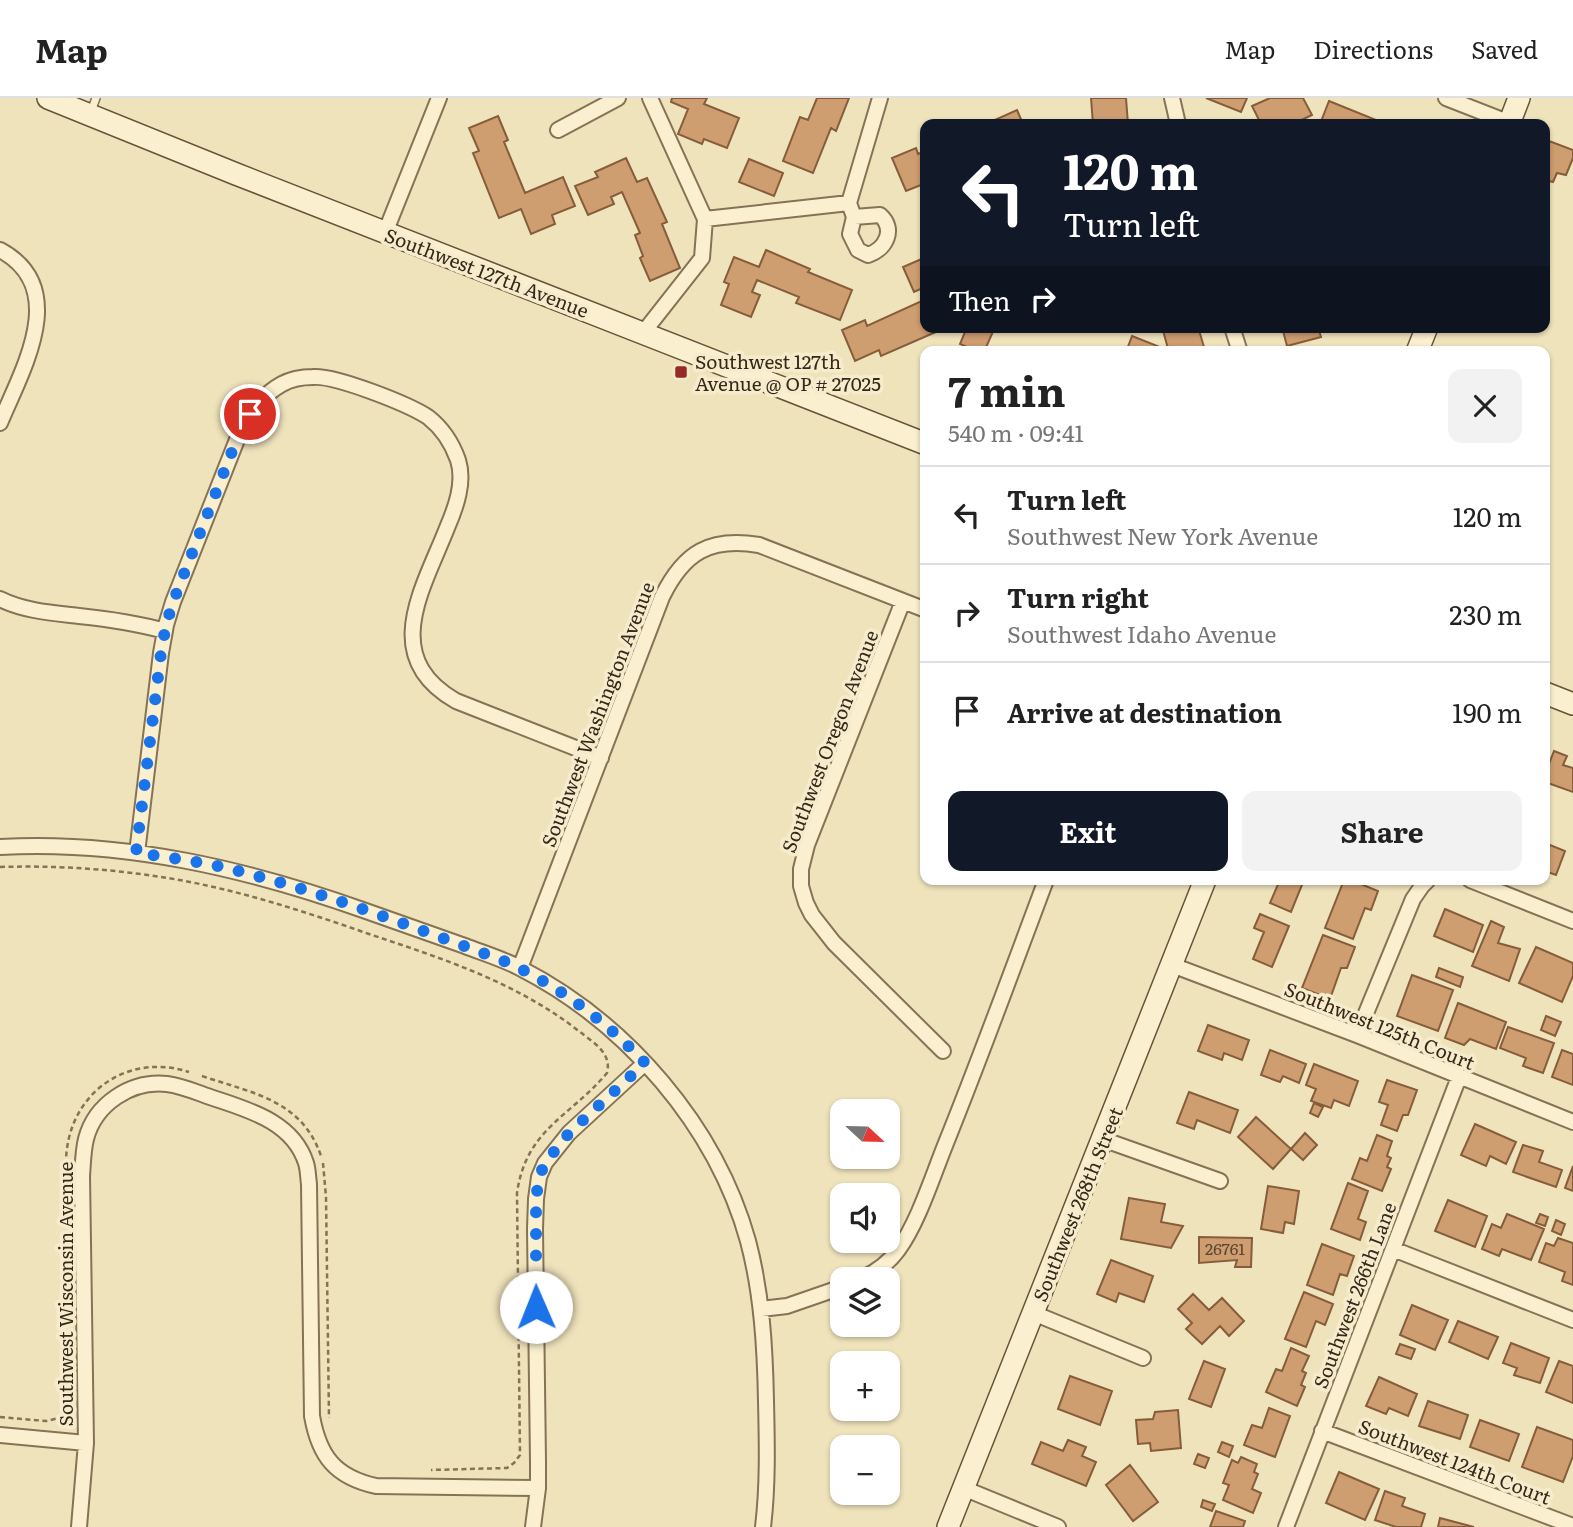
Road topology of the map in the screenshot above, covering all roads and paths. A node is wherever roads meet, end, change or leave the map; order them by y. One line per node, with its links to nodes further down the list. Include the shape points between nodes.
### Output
1 (48, 98): 9 (main road, Southwest 127th Avenue)
2 (439, 98): 15 (street)
3 (618, 98): 13 (street)
4 (650, 98): 14 (street)
5 (880, 98): 14 (street, via 851,210)
6 (1172, 98): 10 (street)
7 (1446, 98): 11 (street)
8 (1519, 98): 12 (main road)
9 (93, 106): 15 (main road, Southwest 127th Avenue, via 236,174)
10 (1177, 119)
11 (1499, 119)
12 (1511, 119)
13 (558, 130)
14 (705, 219): 17 (street, via 702,258)
15 (385, 233): 17 (main road, Southwest 127th Avenue)
16 (0, 250): 18 (street, via 29,278 37,309 33,342)
17 (643, 333): 19 (main road, Southwest 127th Avenue)
18 (0, 423)
19 (920, 442)
20 (0, 599): 23 (street, via 27,608)
21 (902, 601): 22 (street, Southwest Washington Avenue); 26 (street, Southwest Washington Avenue, via 759,545 730,542 705,548 669,582); 37 (street, Southwest Oregon Avenue, via 807,845 801,886 821,929)
22 (920, 608)
23 (165, 631): 26 (street, via 196,542 250,414 282,384 314,376 330,378 429,418 443,431 459,464 453,514 412,625 412,647 430,682 456,701); 28 (street)
24 (1550, 695): 25 (main road)
25 (1573, 704)
26 (601, 758): 35 (street, Southwest Washington Avenue)
27 (0, 847): 28 (street)
28 (136, 853): 35 (street, via 224,868 290,886)
29 (1044, 885): 44 (street, via 907,1236)
30 (1203, 885): 34 (main road, Southwest 268th Street)
31 (1423, 885): 36 (street, via 1413,899)
32 (1483, 885): 33 (street)
33 (1573, 920)
34 (1172, 965): 36 (street, Southwest 125th Court); 41 (main road, Southwest 268th Street)
35 (520, 968): 38 (street, via 580,1006)
36 (1357, 1035): 39 (street, Southwest 125th Court)
37 (943, 1051)
38 (645, 1063): 46 (street, via 679,1105 721,1173 747,1240); 53 (street, via 569,1133 539,1177 535,1229)
39 (1459, 1077): 40 (street, Southwest 125th Court); 43 (street, Southwest 266th Lane)
40 (1573, 1122)
41 (1102, 1139): 42 (street); 47 (main road, Southwest 268th Street)
42 (1220, 1181)
43 (1393, 1249): 48 (street); 50 (street, Southwest 266th Lane)
44 (882, 1267)
45 (830, 1291): 46 (street, via 787,1306)
46 (761, 1309): 58 (street, via 767,1424)
47 (1033, 1313): 49 (street); 54 (main road, Southwest 268th Street)
48 (1573, 1320)
49 (1143, 1358)
50 (1322, 1431): 55 (street, Southwest 124th Court); 61 (street, Southwest 266th Lane)
51 (0, 1435): 52 (street)
52 (86, 1443): 53 (street, Southwest Wisconsin Avenue, via 82,1176 86,1139 95,1118 116,1097 144,1085 170,1084 265,1117 290,1136 306,1164 312,1416 327,1460 346,1475 376,1486); 56 (street, Southwest Wisconsin Avenue)
53 (538, 1488): 57 (street)
54 (963, 1489): 59 (main road, Southwest 268th Street); 60 (street)
55 (1573, 1526)
56 (79, 1527)
57 (533, 1527)
58 (763, 1527)
59 (948, 1527)
60 (1058, 1527)
61 (1286, 1527)

